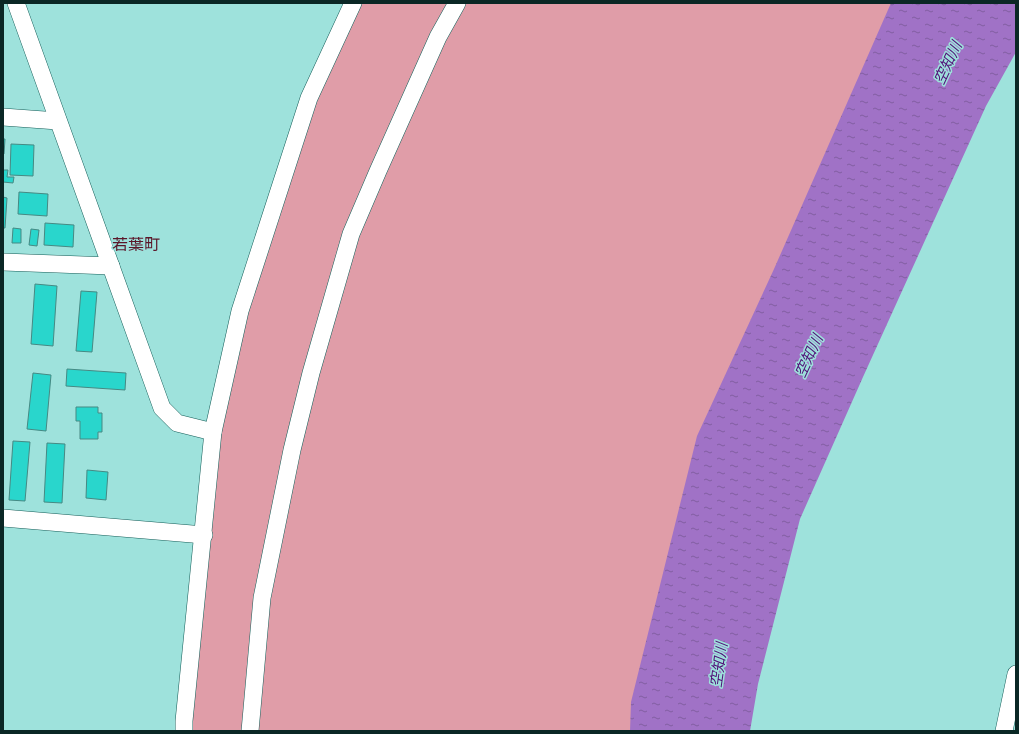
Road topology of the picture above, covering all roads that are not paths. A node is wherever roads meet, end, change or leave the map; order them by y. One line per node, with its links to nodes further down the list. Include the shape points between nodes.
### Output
1 (16, 3): 5 (street)
2 (353, 3): 8 (street, via 309,98 240,311)
3 (457, 3): 13 (street, via 438,38 351,234 313,365 292,450 262,598)
4 (3, 117): 5 (street)
5 (58, 121): 7 (street)
6 (3, 262): 7 (street)
7 (111, 266): 8 (street, via 162,408 177,423)
8 (213, 432): 10 (street)
9 (3, 518): 10 (street)
10 (204, 535): 12 (street)
11 (1016, 674): 14 (street)
12 (184, 731)
13 (250, 731)
14 (1004, 731)

